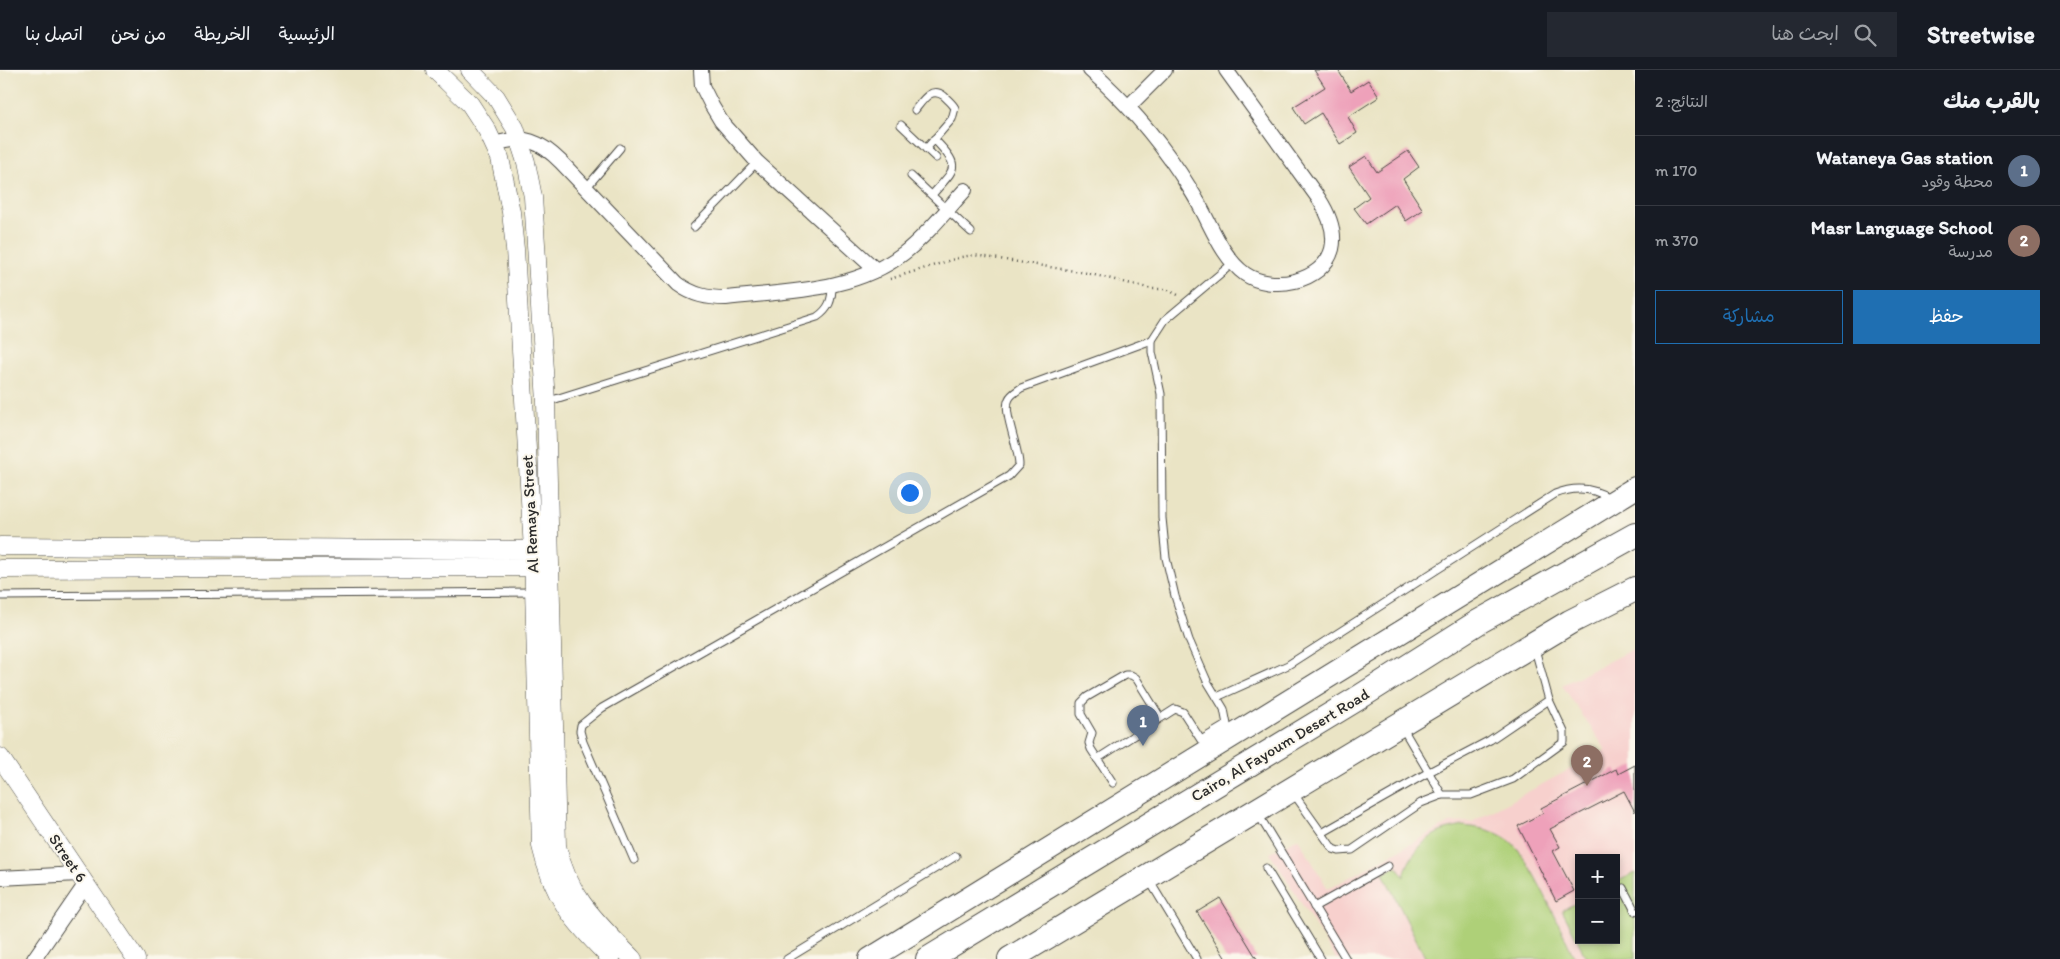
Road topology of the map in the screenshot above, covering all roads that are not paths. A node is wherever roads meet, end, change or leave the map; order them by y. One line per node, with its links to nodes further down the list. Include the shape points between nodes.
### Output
1 (435, 70): 12 (street, Al Remaya Street, via 480,116)
2 (470, 70): 11 (street, Al Remaya Street, via 503,107)
3 (701, 70): 16 (street, via 702,86 721,121)
4 (1090, 70): 7 (street)
5 (1164, 70): 7 (street)
6 (1226, 70): 24 (street, via 1319,199 1333,233 1332,249 1326,260 1315,272 1290,282 1259,280 1246,275)
7 (1129, 106): 24 (street, via 1179,172)
8 (915, 110): 10 (lane, via 927,95 934,92 940,93 953,105 954,115)
9 (901, 125): 14 (lane)
10 (934, 139): 14 (lane); 20 (lane, via 950,156 953,166 951,174)
11 (520, 140): 12 (street); 18 (street, via 541,145); 28 (street, Al Remaya Street, via 535,214)
12 (494, 144): 33 (street, Al Remaya Street, via 508,192 514,240)
13 (620, 148): 18 (lane)
14 (926, 149): 15 (lane)
15 (936, 158)
16 (757, 162): 22 (lane); 25 (street)
17 (911, 176): 20 (lane)
18 (586, 188): 26 (street, via 678,284 695,294 726,298)
19 (965, 190): 21 (street)
20 (932, 195): 21 (lane)
21 (947, 210): 23 (lane); 25 (street, via 914,244)
22 (694, 227)
23 (971, 232)
24 (1233, 263): 27 (lane, via 1165,320)
25 (876, 270): 26 (street)
26 (832, 286): 28 (lane, via 831,302 817,317)
27 (1152, 340): 39 (lane, via 1161,394 1162,518 1166,558 1189,640); 53 (lane, via 1021,388 1010,397 1006,409 1019,465 1009,476 588,718 580,731 583,742)
28 (546, 402): 33 (street, Al Remaya Street)
29 (1635, 488): 30 (main road)
30 (1614, 501): 39 (lane, via 1598,492 1581,489 1555,494 1288,665); 43 (main road)
31 (1635, 535): 68 (highway, Cairo, Al Fayoum Desert Road, via 1480,621)
32 (0, 546): 33 (street)
33 (542, 559): 34 (street); 36 (street, Al Remaya Street)
34 (0, 569)
35 (1635, 589): 38 (highway)
36 (543, 592): 37 (lane); 64 (street, Al Remaya Street, via 541,846 550,877 564,906); 65 (street, Al Remaya Street, via 557,846 565,875 579,900)
37 (0, 596)
38 (1534, 643): 40 (lane); 42 (highway)
39 (1217, 697): 43 (lane, via 1224,709)
40 (1549, 700): 46 (lane, via 1490,740); 49 (lane, via 1564,732 1564,742 1513,779 1472,795)
41 (1160, 717): 43 (lane, via 1172,710 1181,710 1201,740); 45 (lane); 45 (lane, via 1131,675 1125,675 1087,697 1081,703 1080,711 1091,730 1090,746)
42 (1400, 725): 46 (lane); 48 (highway)
43 (1228, 731): 67 (main road)
44 (0, 757): 58 (street, Street 6)
45 (1097, 759): 47 (lane)
46 (1429, 772): 49 (lane); 51 (lane)
47 (1114, 783)
48 (1291, 789): 50 (highway); 51 (lane)
49 (1442, 795): 51 (lane, via 1422,804 1352,850 1333,849)
50 (1256, 810): 56 (highway); 60 (lane)
51 (1322, 833)
52 (956, 856): 66 (lane)
53 (634, 860)
54 (1388, 866): 60 (lane)
55 (1266, 868): 71 (lane)
56 (1147, 876): 69 (highway); 70 (lane)
57 (0, 878): 58 (street)
58 (82, 879): 62 (street); 63 (street, Street 6)
59 (1623, 888): 61 (lane)
60 (1314, 907): 72 (lane)
61 (1635, 911)
62 (34, 959)
63 (136, 959)
64 (611, 959)
65 (632, 959)
66 (787, 959)
67 (870, 959)
68 (928, 959)
69 (1010, 959)
70 (1197, 959)
71 (1321, 959)
72 (1346, 959)

